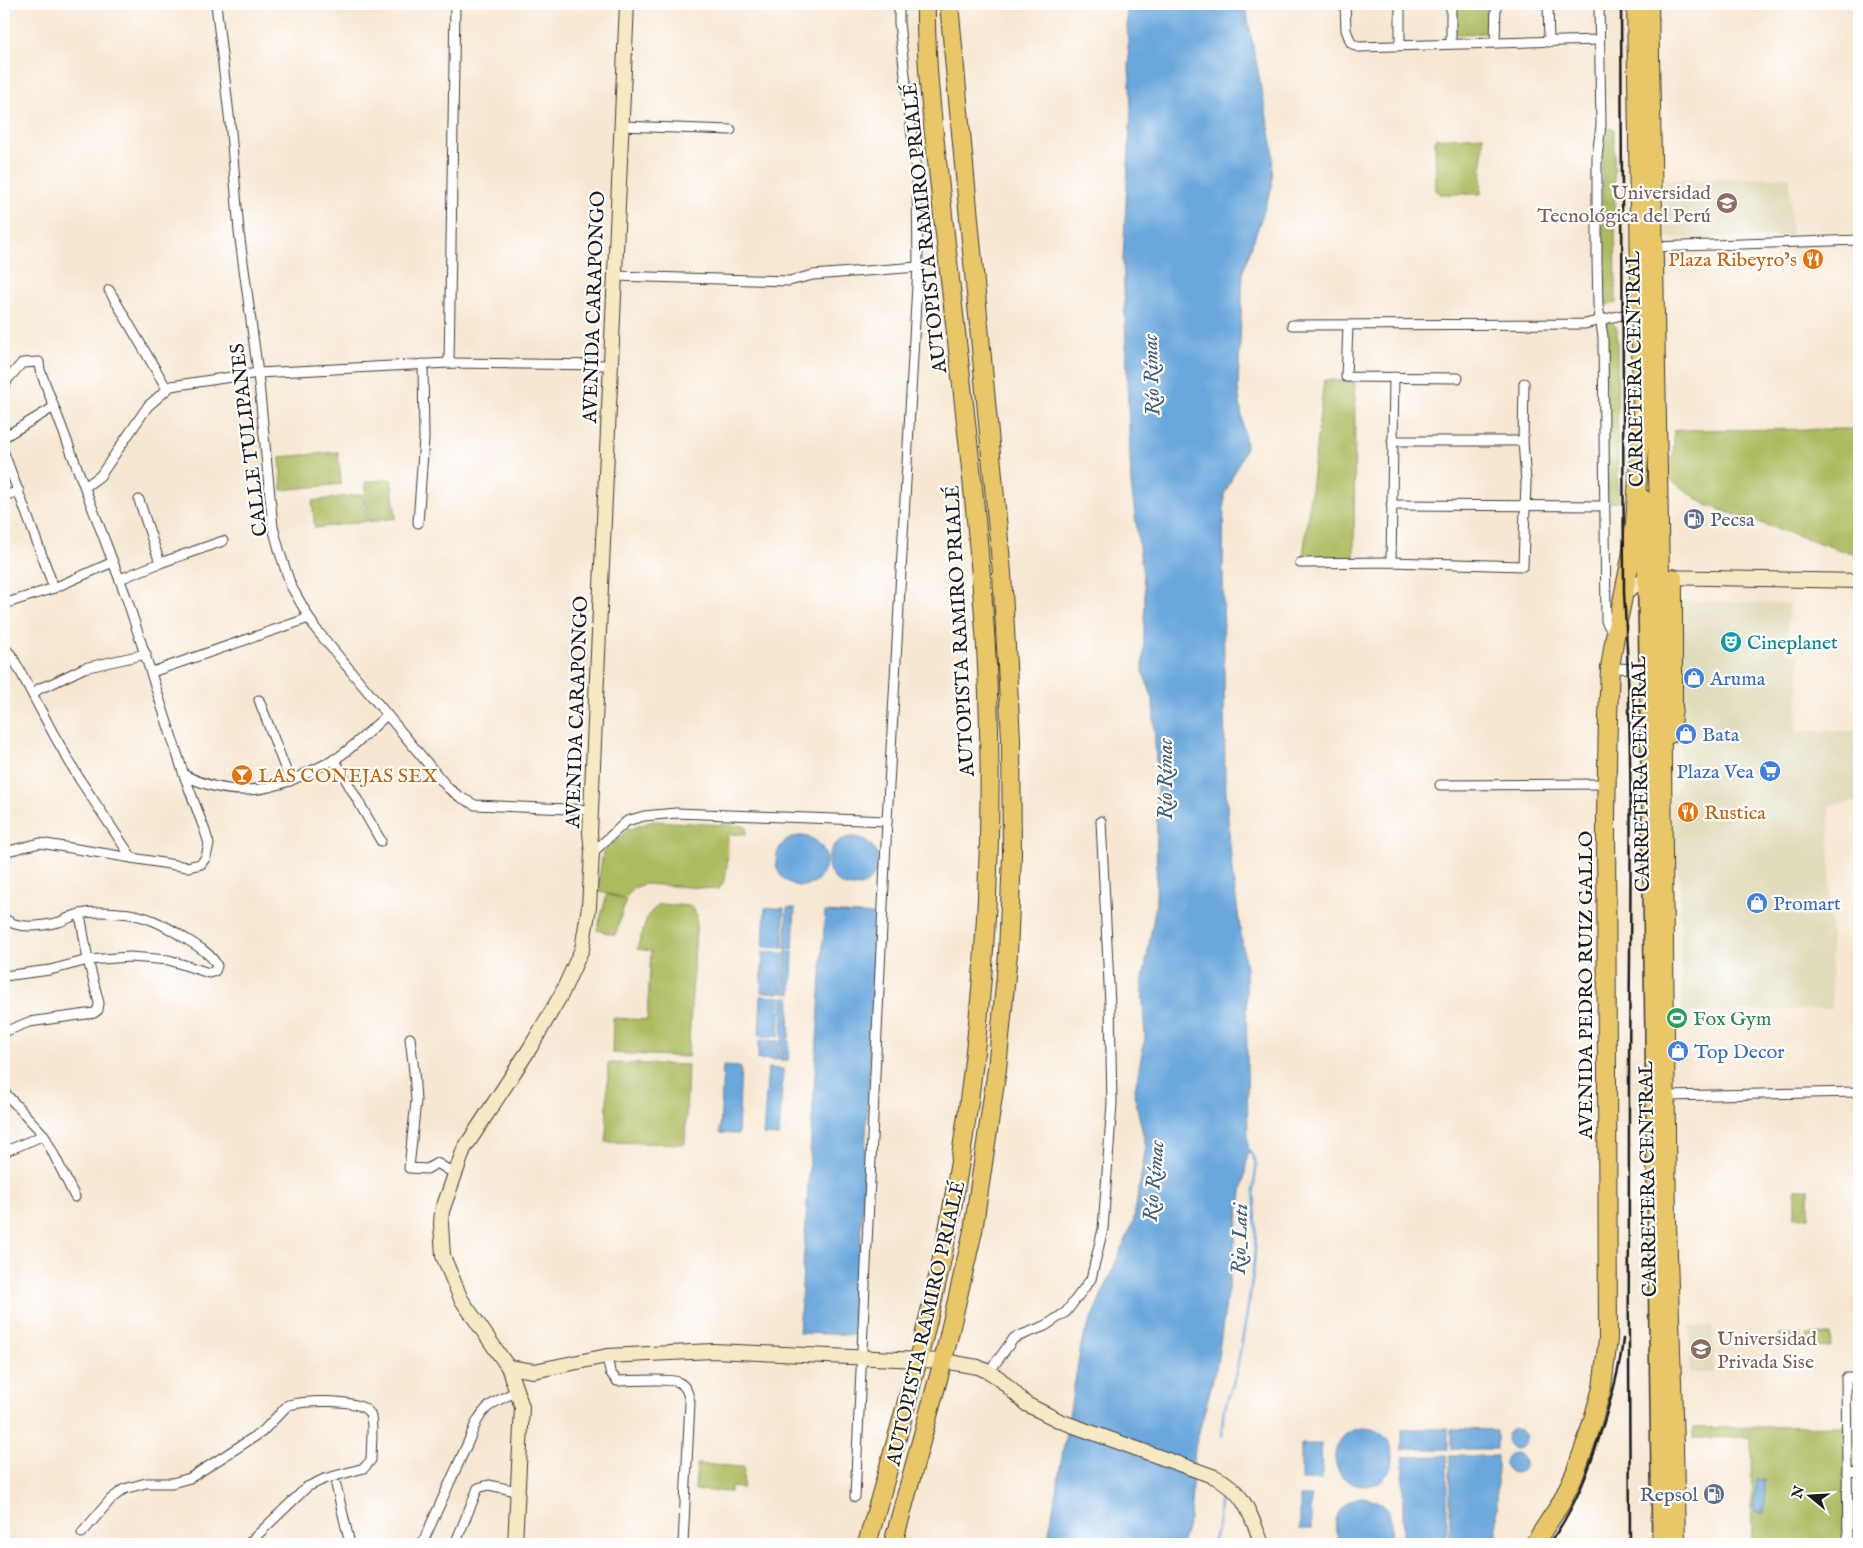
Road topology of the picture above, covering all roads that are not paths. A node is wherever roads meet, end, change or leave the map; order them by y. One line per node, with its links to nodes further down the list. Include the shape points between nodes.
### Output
1 (216, 4): 35 (street, CALLE TULIPANES, via 239,232)
2 (455, 4): 32 (street)
3 (627, 4): 21 (street, AVENIDA CARAPONGO)
4 (899, 4): 25 (street, via 917,179)
5 (926, 4): 103 (highway, AUTOPISTA RAMIRO PRIALÉ, via 930,88 980,570 990,779 985,941 972,1077 954,1202)
6 (949, 4): 104 (highway, AUTOPISTA RAMIRO PRIALÉ, via 1002,573 1011,739 1012,855 1008,954 997,1070 973,1231)
7 (1346, 4): 19 (street, via 1346,30 1351,43 1358,47)
8 (1400, 4): 19 (street)
9 (1451, 4): 17 (street)
10 (1496, 4): 18 (street)
11 (1548, 4): 16 (street)
12 (1599, 4): 15 (street)
13 (1636, 4): 20 (highway, CARRETERA CENTRAL)
14 (1649, 4): 20 (highway, CARRETERA CENTRAL)
15 (1599, 40): 16 (street); 29 (street, via 1601,125 1597,157 1597,235)
16 (1549, 42): 18 (street)
17 (1451, 43): 18 (street); 19 (street)
18 (1495, 43)
19 (1400, 45)
20 (1644, 93): 24 (highway, CARRETERA CENTRAL); 28 (highway, CARRETERA CENTRAL)
21 (621, 126): 22 (street); 26 (street, AVENIDA CARAPONGO)
22 (731, 130)
23 (1859, 240): 24 (street)
24 (1653, 247): 28 (highway, CARRETERA CENTRAL)
25 (918, 267): 26 (street, via 789,281); 82 (street)
26 (614, 276): 34 (street, AVENIDA CARAPONGO)
27 (109, 290): 40 (street)
28 (1647, 314): 29 (street); 42 (highway, CARRETERA CENTRAL); 60 (highway, CARRETERA CENTRAL)
29 (1601, 320): 31 (street, via 1585,324); 52 (street)
30 (1292, 325): 31 (street)
31 (1348, 326): 36 (street, via 1346,377)
32 (449, 363): 33 (street); 34 (street)
33 (424, 364): 35 (street); 54 (street, via 424,447)
34 (611, 364): 81 (street, AVENIDA CARAPONGO)
35 (258, 373): 40 (street, via 188,382); 66 (street, CALLE TULIPANES, via 273,527 291,586)
36 (1394, 377): 37 (street); 44 (street)
37 (1458, 378)
38 (1524, 383): 45 (street)
39 (4, 387): 41 (street, via 22,363 39,362)
40 (167, 389): 47 (street, via 148,406 100,476)
41 (54, 408): 43 (street); 47 (street)
42 (1642, 413): 60 (main road, CARRETERA CENTRAL); 64 (highway, AVENIDA PEDRO RUIZ GALLO, via 1635,523)
43 (4, 437)
44 (1392, 441): 45 (street); 51 (street)
45 (1523, 441): 53 (street)
46 (4, 453): 48 (street)
47 (85, 487): 56 (street)
48 (18, 491): 49 (street); 63 (street)
49 (4, 496)
50 (139, 500): 58 (street)
51 (1391, 505): 53 (street); 57 (street)
52 (1604, 506): 53 (street); 67 (street, via 1606,621)
53 (1525, 507): 57 (street, via 1523,566)
54 (418, 523)
55 (223, 541): 58 (street)
56 (113, 562): 61 (street); 63 (street)
57 (1391, 562): 59 (street)
58 (160, 563): 61 (street)
59 (1300, 563)
60 (1659, 578): 62 (street); 64 (street); 71 (main road, CARRETERA CENTRAL); 96 (highway, CARRETERA CENTRAL)
61 (120, 579): 69 (street)
62 (1859, 581)
63 (54, 588): 65 (street)
64 (1624, 593): 67 (highway, AVENIDA PEDRO RUIZ GALLO)
65 (4, 604)
66 (309, 618): 72 (street); 75 (street, CALLE TULIPANES)
67 (1615, 636): 70 (highway, AVENIDA PEDRO RUIZ GALLO)
68 (4, 647): 73 (street)
69 (146, 654): 72 (street); 73 (street, via 84,668)
70 (1610, 668): 71 (street); 79 (highway, AVENIDA PEDRO RUIZ GALLO)
71 (1647, 669): 126 (main road, CARRETERA CENTRAL)
72 (152, 672): 77 (street)
73 (33, 694): 87 (street, via 76,773)
74 (259, 700): 78 (street)
75 (387, 715): 76 (street); 81 (street, CALLE TULIPANES, via 448,788 475,805)
76 (334, 759): 78 (street); 84 (street)
77 (184, 775): 78 (street, via 240,791 264,789); 87 (street, via 206,831 206,857 201,864 187,867)
78 (290, 781)
79 (1607, 784): 80 (street); 125 (highway, AVENIDA PEDRO RUIZ GALLO, via 1608,1339 1605,1373 1575,1474 1559,1508)
80 (1440, 785)
81 (592, 810): 86 (street, AVENIDA CARAPONGO)
82 (887, 820): 86 (street, via 676,813 644,816 627,821); 102 (street)
83 (1101, 821): 107 (street, via 1112,1103 1103,1229 1091,1279 1066,1312 1045,1326 1014,1338)
84 (381, 841)
85 (4, 850): 87 (street, via 40,843)
86 (592, 854): 99 (street, AVENIDA CARAPONGO, via 589,907 582,949 561,995 530,1048 464,1149)
87 (132, 858)
88 (80, 914): 89 (street, via 58,922 26,926 9,923); 90 (street); 90 (street, via 120,912 147,918 192,942 217,966 211,973 155,958)
89 (4, 918)
90 (88, 960): 91 (street, via 50,970); 92 (street, via 99,1003 96,1012 29,1022)
91 (4, 976)
92 (4, 1032)
93 (410, 1038): 99 (street, via 416,1101 409,1168 427,1169 437,1163)
94 (4, 1092): 97 (street)
95 (1859, 1092): 96 (street)
96 (1666, 1096): 127 (highway, CARRETERA CENTRAL)
97 (44, 1135): 98 (street); 100 (street)
98 (4, 1152)
99 (455, 1174): 105 (street, AVENIDA CARAPONGO, via 442,1211 443,1256 461,1299)
100 (75, 1197)
101 (607, 1356): 102 (street, via 713,1351); 106 (street); 121 (street, via 610,1372 617,1380 674,1380 688,1393)
102 (862, 1357): 103 (street); 114 (street)
103 (919, 1360): 104 (street); 122 (highway, AUTOPISTA RAMIRO PRIALÉ)
104 (943, 1361): 107 (street); 123 (highway, AUTOPISTA RAMIRO PRIALÉ)
105 (508, 1367): 106 (street); 109 (street, AVENIDA CARAPONGO)
106 (534, 1371): 109 (street)
107 (989, 1372): 124 (street, via 1026,1404 1060,1421 1227,1483 1248,1507)
108 (1859, 1378): 111 (street, via 1846,1378)
109 (517, 1389): 113 (street, AVENIDA CARAPONGO, via 523,1418); 118 (street, via 483,1410 476,1419)
110 (1859, 1472): 111 (street)
111 (1847, 1473): 128 (street)
112 (336, 1485): 117 (street)
113 (517, 1491): 119 (street, via 489,1485 478,1488); 120 (street, AVENIDA CARAPONGO)
114 (855, 1497)
115 (82, 1533): 116 (street, via 124,1489 190,1478 262,1432 288,1405 334,1402 366,1408 371,1415 372,1460 369,1464 307,1487)
116 (248, 1544)
117 (350, 1544)
118 (422, 1544)
119 (454, 1544)
120 (515, 1544)
121 (683, 1544)
122 (867, 1544)
123 (893, 1544)
124 (1262, 1544)
125 (1534, 1544)
126 (1660, 1544)
127 (1676, 1544)
128 (1848, 1544)

